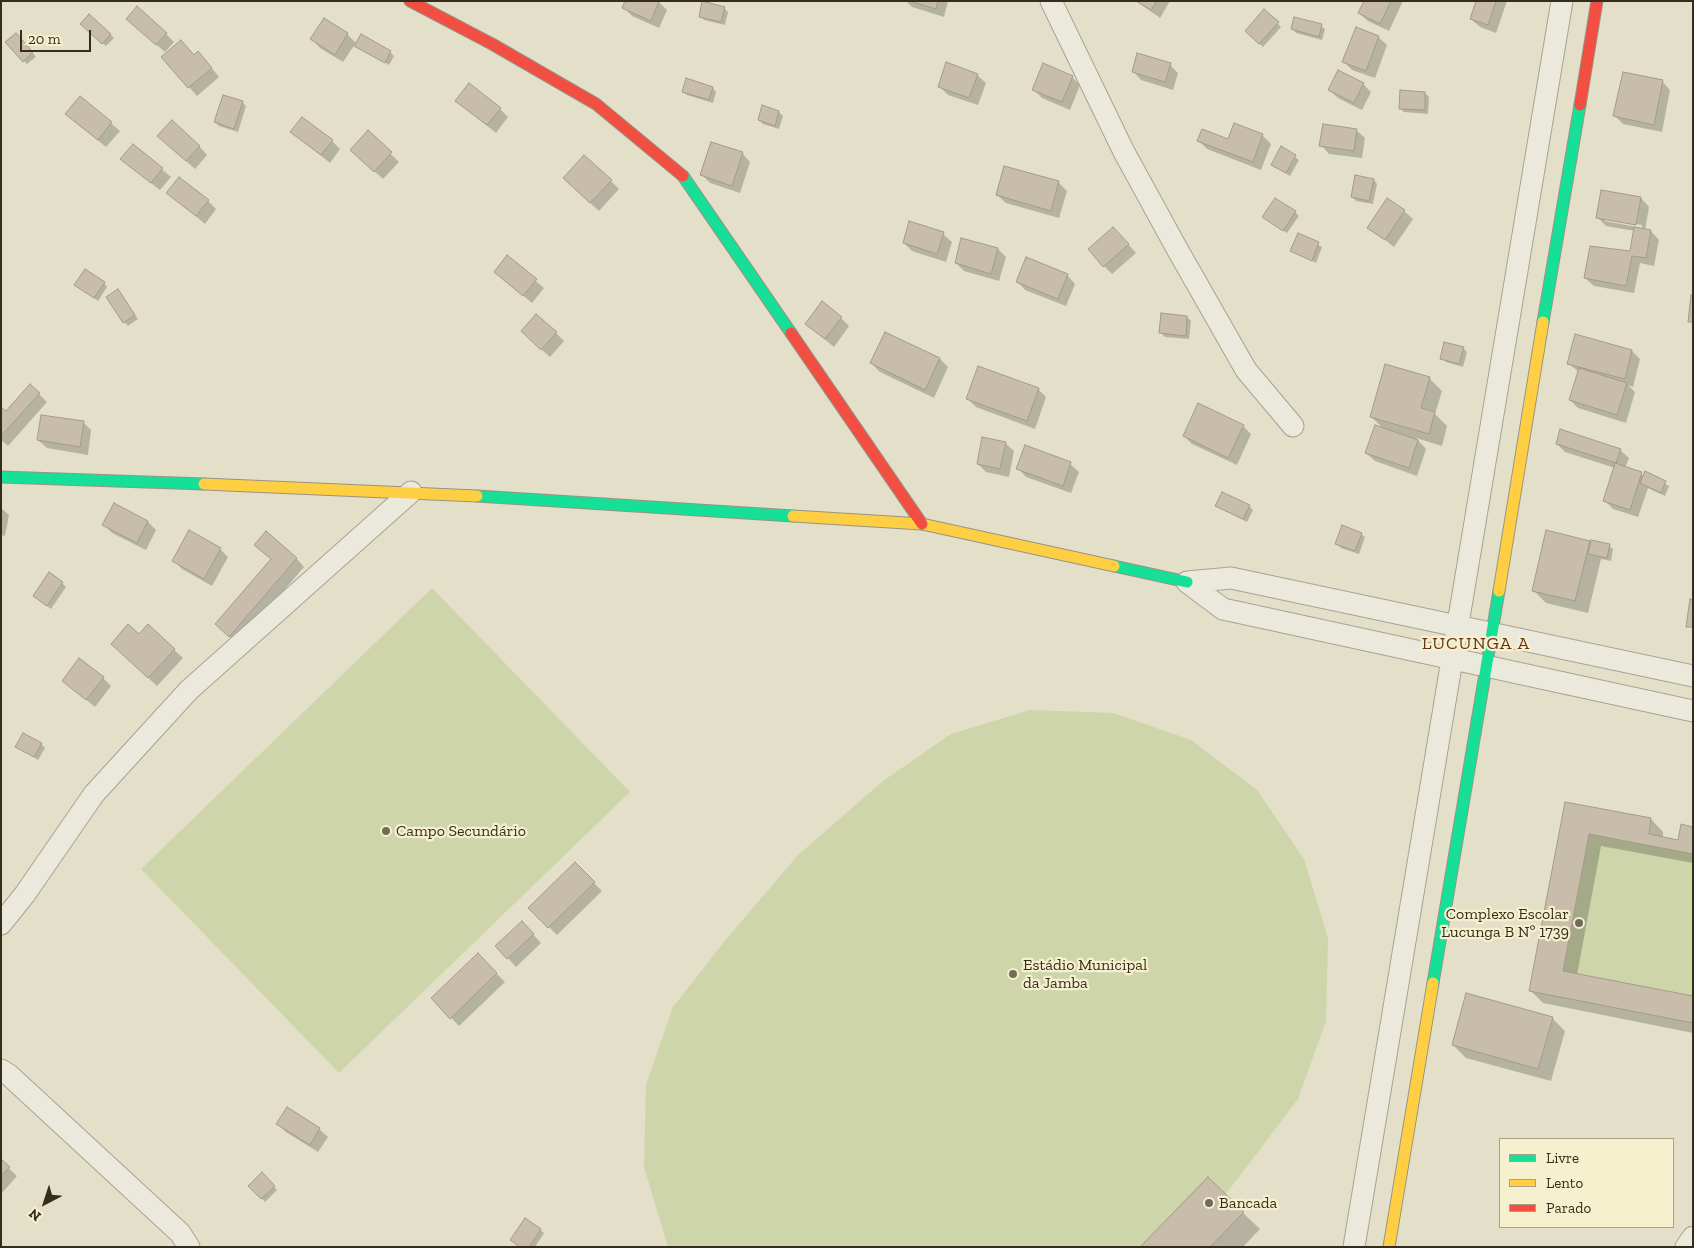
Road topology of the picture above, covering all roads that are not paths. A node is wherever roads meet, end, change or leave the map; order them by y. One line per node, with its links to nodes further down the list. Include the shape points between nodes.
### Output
1 (410, 1): 8 (street, via 596,104 686,179)
2 (1051, 1): 5 (street, via 1124,152 1246,370)
3 (1562, 1): 10 (street)
4 (1597, 1): 11 (street)
5 (1293, 426)
6 (1, 477): 7 (street)
7 (411, 492): 8 (street); 16 (street, via 189,690 94,794)
8 (922, 524): 9 (street)
9 (1187, 582): 10 (street, via 1231,578); 12 (street, via 1223,609)
10 (1457, 626): 11 (street); 12 (street)
11 (1491, 634): 13 (street); 14 (street)
12 (1452, 659): 13 (street); 20 (street)
13 (1486, 666): 15 (street); 21 (street)
14 (1693, 676)
15 (1693, 710)
16 (1, 924)
17 (1, 1070): 19 (street, via 180,1233)
18 (1693, 1237): 22 (street)
19 (189, 1247)
20 (1354, 1247)
21 (1390, 1247)
22 (1686, 1247)

